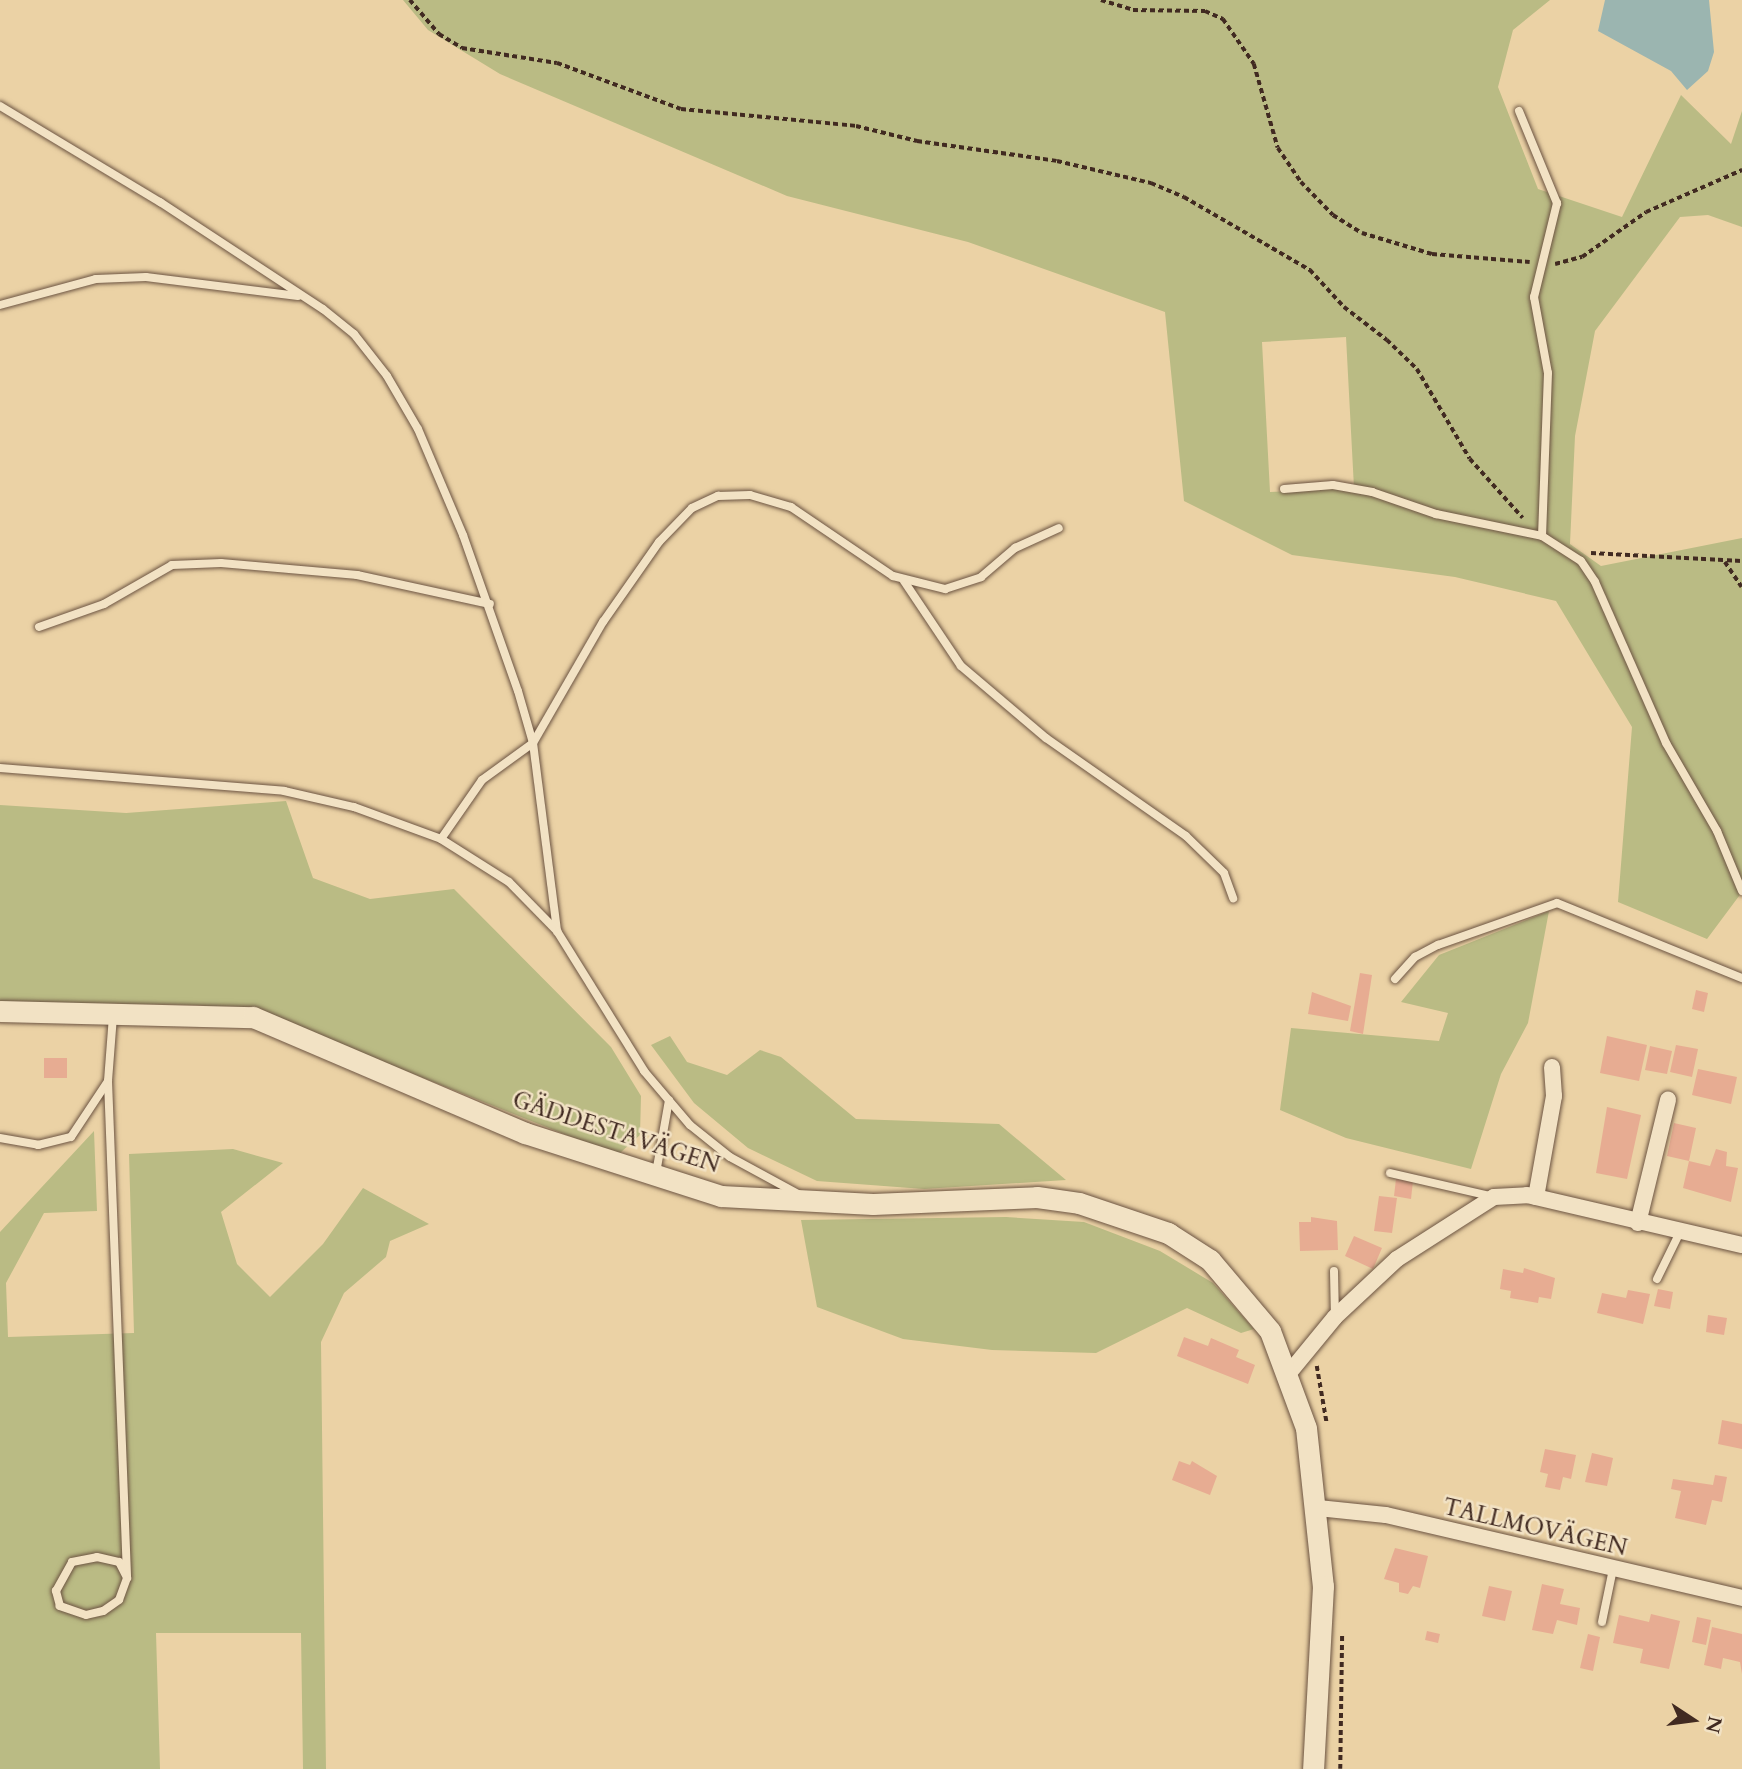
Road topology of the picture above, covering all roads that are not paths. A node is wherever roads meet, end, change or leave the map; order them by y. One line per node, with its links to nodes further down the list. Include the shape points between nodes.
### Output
1 (0, 106): 3 (lane, via 160,202)
2 (1519, 111): 7 (lane, via 1556,194 1555,224 1534,297 1548,373)
3 (304, 297): 4 (lane, via 146,277 96,279); 9 (lane, via 354,334 387,376 418,429)
4 (0, 306)
5 (1284, 489): 7 (lane, via 1312,485 1359,490)
6 (1059, 528): 8 (lane, via 1015,548 981,577 945,589)
7 (1542, 536): 14 (lane, via 1581,561 1595,582 1666,743 1717,831)
8 (902, 579): 11 (lane, via 791,507 750,495 718,496 692,508 659,542 603,622); 15 (lane, via 961,666 1046,738 1186,836 1224,873)
9 (490, 604): 10 (lane, via 357,575 172,565 104,604); 11 (lane)
10 (39, 627)
11 (533, 743): 13 (lane, via 482,780); 16 (lane)
12 (0, 768): 13 (lane, via 285,791 354,807)
13 (440, 838): 16 (lane, via 509,882)
14 (1742, 891)
15 (1233, 898)
16 (557, 931): 23 (lane, via 644,1071)
17 (1742, 978): 18 (lane, via 1557,903 1438,945 1415,957)
18 (1395, 979)
19 (0, 1011): 20 (street, GÄDDESTAVÄGEN)
20 (113, 1016): 22 (lane); 27 (street, GÄDDESTAVÄGEN, via 253,1017 481,1116)
21 (1552, 1067): 29 (street, via 1554,1096)
22 (108, 1081): 25 (lane, via 71,1137 46,1145); 40 (lane)
23 (669, 1100): 27 (lane); 30 (lane, via 730,1157)
24 (1668, 1100): 31 (street)
25 (0, 1138)
26 (1390, 1173): 28 (lane)
27 (654, 1178): 30 (street, GÄDDESTAVÄGEN, via 721,1196)
28 (1494, 1197): 29 (street); 36 (street, via 1469,1208 1397,1259)
29 (1536, 1197): 31 (street)
30 (824, 1203): 37 (street, GÄDDESTAVÄGEN, via 1037,1197 1124,1216 1168,1233 1210,1260 1270,1331)
31 (1638, 1223): 32 (street)
32 (1680, 1232): 33 (street); 35 (lane)
33 (1742, 1245)
34 (1334, 1271): 36 (lane)
35 (1657, 1279)
36 (1335, 1317): 37 (street)
37 (1289, 1373): 38 (street, GÄDDESTAVÄGEN, via 1306,1428)
38 (1318, 1508): 39 (street, TALLMOVÄGEN, via 1386,1515); 43 (street, GÄDDESTAVÄGEN, via 1323,1586)
39 (1613, 1569): 41 (street, TALLMOVÄGEN); 42 (lane)
40 (127, 1578): 40 (lane, via 119,1600 103,1611 86,1615 60,1606 57,1591 72,1562 97,1557 119,1562)
41 (1742, 1598)
42 (1602, 1622)
43 (1313, 1769)

